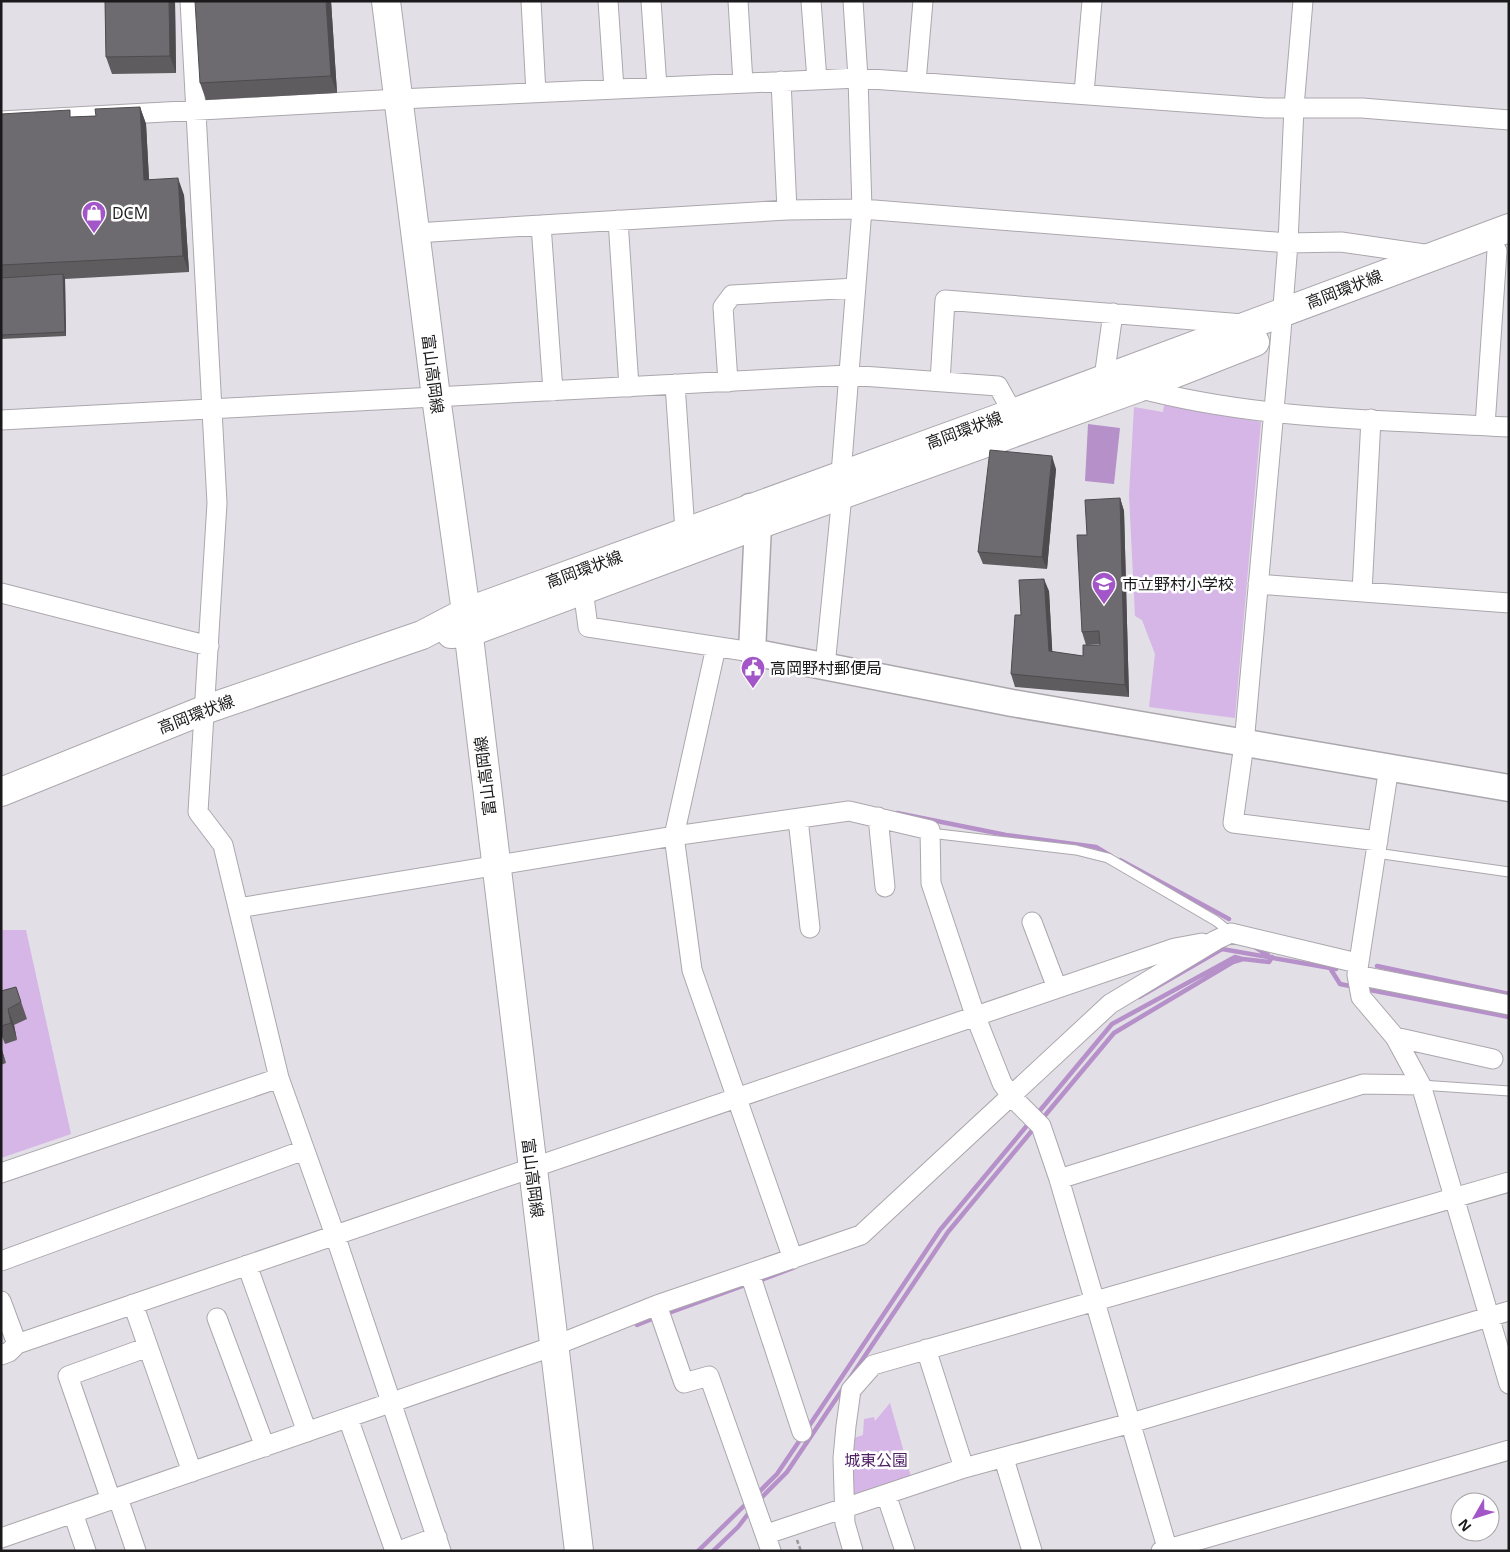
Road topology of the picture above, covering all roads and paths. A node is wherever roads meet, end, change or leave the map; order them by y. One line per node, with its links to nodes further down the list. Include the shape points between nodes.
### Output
1 (190, 1): 23 (street)
2 (386, 1): 21 (main road, 富山高岡線)
3 (531, 1): 19 (street)
4 (608, 1): 18 (street)
5 (651, 1): 17 (street)
6 (738, 1): 16 (street)
7 (812, 1): 13 (street)
8 (852, 1): 12 (street)
9 (924, 1): 15 (street)
10 (1092, 1): 20 (street)
11 (1303, 1): 22 (street)
12 (858, 78): 13 (street); 15 (street); 27 (street)
13 (816, 80): 14 (street)
14 (781, 81): 16 (street); 26 (street)
15 (916, 82): 20 (street)
16 (743, 83): 17 (street)
17 (657, 87): 18 (street)
18 (614, 89): 19 (street)
19 (536, 93): 21 (street)
20 (1084, 93): 22 (street, via 1266,108)
21 (399, 99): 23 (street); 30 (main road, 富山高岡線)
22 (1294, 107): 24 (street, via 1362,108); 31 (street)
23 (196, 110): 25 (street); 47 (street)
24 (1509, 120)
25 (1, 121)
26 (787, 210): 27 (street); 28 (street)
27 (862, 210): 31 (street); 34 (street)
28 (618, 220): 29 (street); 43 (street)
29 (541, 225): 30 (street); 45 (street)
30 (416, 233): 46 (main road, 富山高岡線)
31 (1288, 242): 33 (street, via 1341,242); 36 (street)
32 (1505, 242): 33 (main road, 高岡環状線); 36 (main road, 高岡環状線); 52 (street)
33 (1435, 255): 36 (main road, 高岡環状線)
34 (856, 288): 38 (street); 40 (street, via 732,295 723,307)
35 (1113, 313): 37 (street); 39 (street); 41 (street, via 945,300)
36 (1282, 322): 37 (main road, 高岡環状線); 44 (main road, 高岡環状線); 49 (street)
37 (1249, 324): 39 (main road, 高岡環状線)
38 (848, 375): 40 (street); 41 (street); 54 (street)
39 (1104, 378): 48 (main road, 高岡環状線)
40 (728, 382): 42 (street)
41 (940, 382): 48 (street, via 998,386)
42 (675, 384): 43 (street); 56 (street)
43 (628, 387): 45 (street)
44 (1138, 388): 49 (street, via 1169,397); 54 (main road, 高岡環状線)
45 (553, 391): 46 (street)
46 (436, 397): 47 (street); 62 (main road, 富山高岡線)
47 (213, 410): 51 (street); 63 (street, via 217,503)
48 (1013, 413): 54 (main road, 高岡環状線)
49 (1273, 413): 50 (street); 57 (street)
50 (1371, 419): 52 (street); 59 (street)
51 (1, 420)
52 (1484, 426): 53 (street)
53 (1509, 428)
54 (842, 484): 55 (main road, 高岡環状線); 66 (street)
55 (754, 516): 56 (main road, 高岡環状線); 58 (main road, 高岡環状線); 65 (street)
56 (685, 531): 62 (main road, 高岡環状線)
57 (1258, 584): 59 (street); 68 (street)
58 (583, 589): 62 (main road, 高岡環状線); 64 (street, via 588,627)
59 (1362, 592): 61 (street)
60 (1, 593): 63 (street)
61 (1509, 603)
62 (467, 623): 67 (main road, 高岡環状線, via 422,635); 77 (main road, 富山高岡線)
63 (209, 646): 67 (street)
64 (716, 647): 65 (street); 74 (street)
65 (752, 652): 66 (street)
66 (825, 666): 68 (street, via 941,685 1012,703)
67 (204, 710): 71 (main road, 高岡環状線); 80 (street, via 198,812 223,845)
68 (1244, 744): 69 (street); 76 (street, via 1233,822)
69 (1389, 768): 70 (street); 76 (street)
70 (1509, 788)
71 (1, 792)
72 (878, 817): 73 (street, via 849,811); 75 (street, via 930,830); 79 (street)
73 (798, 819): 74 (street); 82 (street)
74 (675, 831): 77 (street); 93 (street, via 692,970)
75 (930, 833): 83 (lane, via 1076,850 1108,858 1216,921); 87 (street, via 931,883)
76 (1377, 847): 78 (lane); 84 (street)
77 (495, 867): 80 (street); 96 (main road, 富山高岡線)
78 (1509, 872)
79 (885, 887)
80 (238, 908): 90 (street)
81 (1032, 922): 85 (street)
82 (810, 928)
83 (1223, 937): 84 (street); 85 (street, via 1175,948); 94 (street, via 1110,1004)
84 (1357, 969): 86 (street); 88 (street, via 1361,997)
85 (1057, 988): 87 (street)
86 (1509, 1005)
87 (975, 1015): 93 (street); 94 (street, via 1002,1083)
88 (1395, 1037): 89 (street); 91 (street)
89 (1493, 1059)
90 (279, 1078): 95 (street); 97 (street)
91 (1421, 1085): 92 (lane); 98 (street, via 1363,1084); 100 (street)
92 (1509, 1091)
93 (736, 1098): 96 (street); 102 (street)
94 (1023, 1108): 98 (street); 102 (street, via 861,1235)
95 (304, 1150): 101 (street); 103 (street)
96 (532, 1168): 101 (street); 114 (main road, 富山高岡線)
97 (1, 1173)
98 (1059, 1179): 106 (street)
99 (1509, 1182): 100 (street)
100 (1455, 1198): 106 (street); 111 (street)
101 (335, 1235): 104 (street); 119 (street)
102 (794, 1259): 105 (street)
103 (1, 1261)
104 (247, 1265): 108 (street); 122 (street)
105 (750, 1274): 110 (street); 123 (street)
106 (1094, 1300): 116 (street); 121 (street)
107 (1, 1301): 113 (street)
108 (133, 1304): 113 (street); 115 (street)
109 (1509, 1311): 111 (street)
110 (659, 1312): 114 (street); 134 (street, via 684,1383 709,1376)
111 (1489, 1317): 118 (street); 121 (street)
112 (217, 1318): 124 (street)
113 (17, 1344): 117 (street)
114 (554, 1346): 119 (street); 141 (main road, 富山高岡線)
115 (148, 1347): 128 (street); 130 (street, via 68,1376)
116 (926, 1349): 127 (street); 131 (street, via 873,1365 851,1390 843,1458)
117 (1, 1355)
118 (1509, 1384)
119 (392, 1402): 120 (street); 135 (street)
120 (348, 1418): 122 (street); 139 (street)
121 (1131, 1423): 126 (street); 136 (street)
122 (307, 1432): 124 (street)
123 (802, 1432)
124 (265, 1447): 128 (street)
125 (1509, 1450): 136 (street)
126 (1004, 1459): 127 (street); 144 (street)
127 (964, 1468): 129 (street)
128 (192, 1472): 130 (street)
129 (886, 1494): 131 (street); 143 (street)
130 (114, 1499): 132 (street); 138 (street)
131 (844, 1507): 134 (street); 142 (street)
132 (73, 1513): 133 (street); 137 (street)
133 (1, 1538)
134 (769, 1542)
135 (439, 1544): 140 (street)
136 (1166, 1550)
137 (86, 1551)
138 (136, 1551)
139 (395, 1551)
140 (399, 1551)
141 (579, 1551)
142 (853, 1551)
143 (904, 1551)
144 (1032, 1551)

